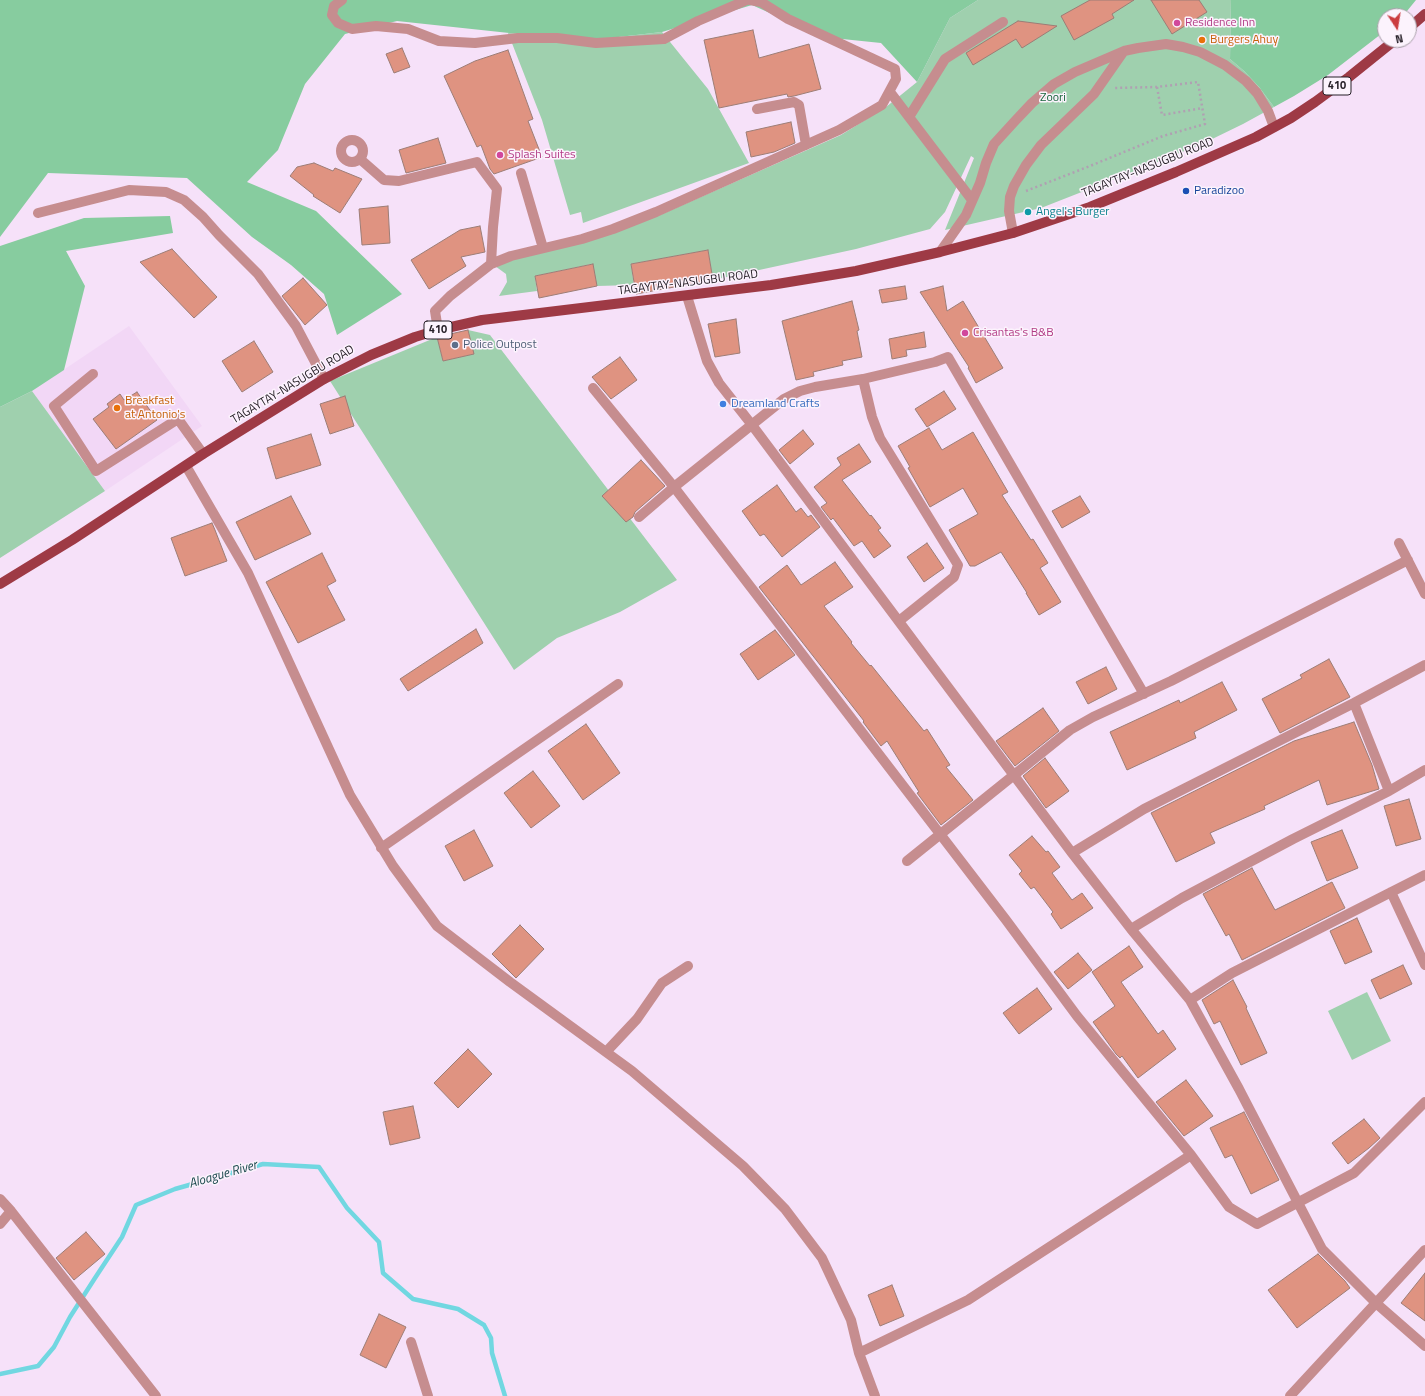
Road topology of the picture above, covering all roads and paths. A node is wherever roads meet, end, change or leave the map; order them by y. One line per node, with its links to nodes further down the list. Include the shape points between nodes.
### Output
1 (342, 0): 2 (street, via 334,6 332,15 338,23 352,29 376,26 408,29 439,41 475,43 518,38 557,38 596,43 664,39)
2 (747, 0)
3 (750, 0): 11 (street, via 760,2 788,19 895,69 896,79)
4 (1425, 14): 5 (main road)
5 (1417, 21)
6 (1003, 22): 14 (street, via 945,59)
7 (1385, 48): 15 (main road, TAGAYTAY-NASUGBU ROAD / 410, via 1321,98)
8 (1124, 51): 9 (street); 15 (street, via 1166,44 1200,52 1225,65 1257,92); 20 (street, via 1075,72 1054,84 1032,102 994,144)
9 (1105, 79): 10 (path, via 1114,89); 19 (street, via 1094,94 1041,145 1026,165)
10 (1157, 87): 12 (path, via 1198,82); 12 (path, via 1162,115)
11 (890, 92): 14 (street); 16 (street, via 882,105 839,130)
12 (1203, 108): 19 (path, via 1205,124 1163,136)
13 (757, 109): 16 (street, via 794,102 799,105)
14 (909, 117): 20 (street)
15 (1274, 128): 22 (main road, TAGAYTAY-NASUGBU ROAD / 410, via 1090,207)
16 (806, 145): 23 (street, via 613,229)
17 (360, 159): 25 (street, via 384,180 399,181 476,162 497,190)
18 (521, 173): 23 (street)
19 (1010, 197): 22 (street)
20 (972, 200): 24 (street, via 966,215)
21 (38, 213): 29 (street, via 129,190 166,192 184,200 258,274 296,326)
22 (1012, 233): 24 (main road, TAGAYTAY-NASUGBU ROAD / 410)
23 (543, 248): 25 (street)
24 (940, 252): 26 (main road, TAGAYTAY-NASUGBU ROAD / 410, via 856,271)
25 (492, 264): 27 (street, via 450,296 435,311)
26 (687, 296): 27 (main road, TAGAYTAY-NASUGBU ROAD / 410, via 482,320); 32 (street, via 707,361 719,384)
27 (438, 330): 29 (main road, TAGAYTAY-NASUGBU ROAD / 410, via 371,354)
28 (93, 374): 33 (street, via 54,406 96,471 178,419)
29 (324, 379): 33 (main road, TAGAYTAY-NASUGBU ROAD / 410)
30 (862, 379): 32 (street, via 800,391 784,399); 41 (street, via 880,438 958,565 954,577); 44 (street, via 948,357)
31 (593, 388): 35 (street)
32 (752, 425): 35 (street); 41 (street)
33 (204, 454): 34 (main road, TAGAYTAY-NASUGBU ROAD / 410)
34 (186, 466): 39 (main road, TAGAYTAY-NASUGBU ROAD / 410); 50 (street, via 248,573 350,794)
35 (674, 487): 36 (street); 49 (street)
36 (639, 517)
37 (1399, 543): 38 (street)
38 (1408, 560): 40 (street); 44 (street)
39 (0, 584)
40 (1425, 594)
41 (899, 621): 47 (street)
42 (1425, 665): 45 (street)
43 (618, 684): 50 (street)
44 (1144, 694): 47 (street, via 1070,730)
45 (1354, 703): 48 (street); 51 (street, via 1144,809)
46 (1425, 770): 48 (street)
47 (1014, 775): 49 (street); 51 (street)
48 (1389, 791): 55 (street, via 1272,850)
49 (940, 835): 52 (street); 61 (street, via 1077,1016)
50 (382, 848): 59 (street, via 437,926)
51 (1072, 853): 55 (street)
52 (907, 861)
53 (1425, 875): 54 (street)
54 (1391, 892): 57 (street); 58 (street, via 1232,973)
55 (1131, 928): 58 (street)
56 (688, 966): 59 (street, via 662,982 638,1020)
57 (1425, 966)
58 (1190, 1000): 63 (street)
59 (606, 1052): 70 (street, via 632,1071 743,1166 784,1209 822,1258 851,1320)
60 (1425, 1102): 63 (street, via 1354,1173)
61 (1191, 1155): 63 (street, via 1229,1207 1256,1224); 70 (street, via 968,1300)
62 (0, 1199): 64 (street)
63 (1297, 1202): 67 (street, via 1322,1249)
64 (11, 1211): 65 (street); 71 (street)
65 (0, 1224)
66 (1425, 1250): 67 (street)
67 (1377, 1304): 69 (street); 74 (street)
68 (411, 1342): 72 (street)
69 (1425, 1346)
70 (859, 1352): 73 (street)
71 (156, 1396)
72 (428, 1396)
73 (875, 1396)
74 (1290, 1396)

